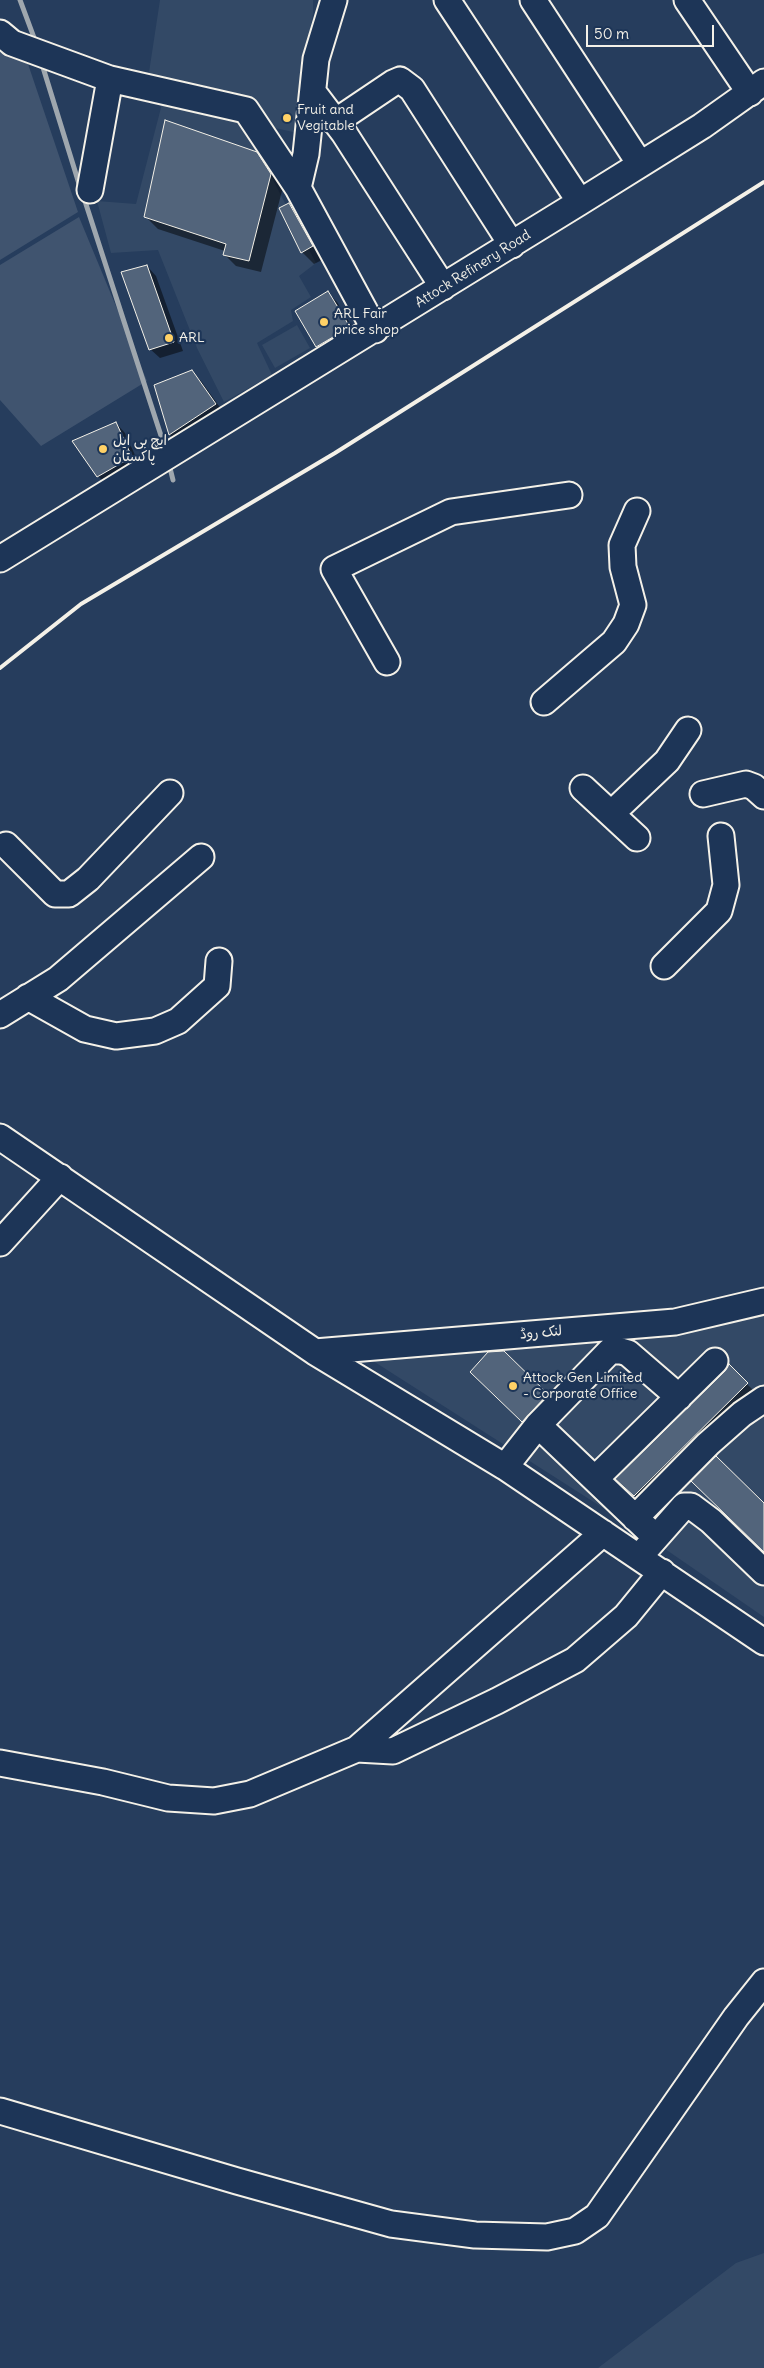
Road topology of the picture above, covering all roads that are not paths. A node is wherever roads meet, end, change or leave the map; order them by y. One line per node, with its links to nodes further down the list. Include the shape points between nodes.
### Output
1 (334, 0): 8 (street, via 316,59)
2 (448, 0): 13 (street)
3 (533, 0): 10 (street)
4 (687, 0): 7 (street)
5 (0, 33): 6 (street, via 12,43)
6 (110, 79): 11 (street, via 246,110); 12 (street)
7 (757, 87): 10 (street, Attock Refinery Road)
8 (313, 92): 9 (street); 11 (street, via 306,154)
9 (336, 122): 14 (street, via 400,80 412,90); 15 (street)
10 (640, 164): 13 (street, Attock Refinery Road)
11 (298, 188): 16 (street)
12 (90, 190)
13 (580, 202): 14 (street, Attock Refinery Road)
14 (512, 245): 15 (street, Attock Refinery Road)
15 (444, 288): 16 (street, Attock Refinery Road)
16 (375, 330): 19 (street, Attock Refinery Road)
17 (569, 495): 20 (street, via 451,512 334,568)
18 (637, 512): 21 (street, via 622,545 623,567 633,605 626,624 614,642)
19 (0, 560)
20 (386, 662)
21 (544, 702)
22 (688, 730): 27 (street, via 667,761)
23 (583, 788): 27 (street)
24 (170, 794): 30 (street, via 88,879 69,894 56,894)
25 (703, 794): 26 (street, via 746,784)
26 (764, 796)
27 (611, 814): 29 (street)
28 (722, 836): 33 (street, via 726,885 719,911)
29 (636, 838)
30 (6, 845)
31 (201, 857): 34 (street, via 58,978)
32 (219, 961): 34 (street, via 217,986 178,1021 155,1031 116,1036 85,1028)
33 (664, 966)
34 (28, 997): 35 (street)
35 (0, 1015)
36 (0, 1138): 37 (street)
37 (60, 1177): 38 (street); 40 (street)
38 (0, 1243)
39 (764, 1301): 40 (street, لنک روڈ, via 675,1322)
40 (315, 1352): 45 (street)
41 (715, 1361): 42 (street)
42 (679, 1397): 44 (street, via 640,1361 615,1350 610,1351); 46 (street)
43 (764, 1399): 47 (street, via 708,1444)
44 (538, 1425): 45 (street); 46 (street)
45 (505, 1468): 48 (street)
46 (595, 1479): 47 (street)
47 (635, 1518): 49 (street)
48 (603, 1532): 50 (street); 54 (street)
49 (656, 1538): 50 (street); 52 (street, via 684,1506 691,1506)
50 (639, 1557): 51 (street)
51 (662, 1572): 53 (street); 54 (street, via 626,1616 575,1660 393,1751)
52 (764, 1572)
53 (764, 1642)
54 (357, 1749): 55 (street, via 250,1794 214,1801 168,1798)
55 (0, 1763)
56 (764, 1982): 57 (street, via 597,2216 575,2231 547,2236 475,2235 391,2224)
57 (0, 2111)

